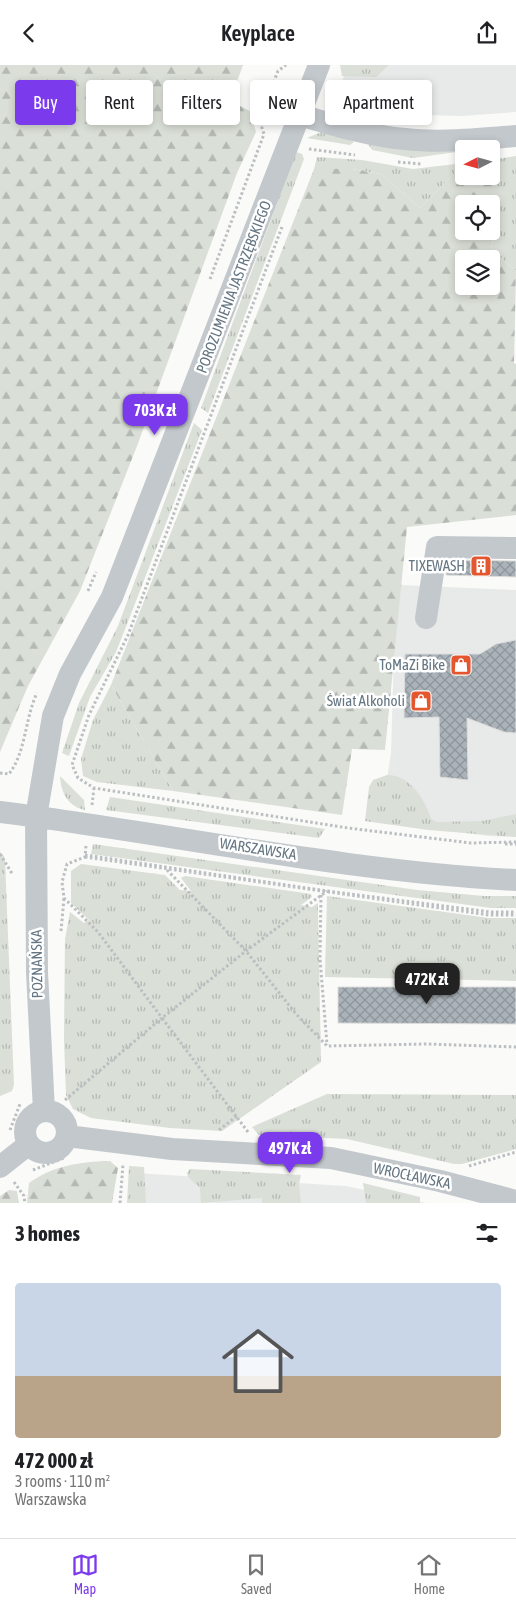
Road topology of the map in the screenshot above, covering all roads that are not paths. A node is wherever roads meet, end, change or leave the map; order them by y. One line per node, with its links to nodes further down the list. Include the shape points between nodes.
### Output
1 (319, 65): 2 (street, POROZUMIENIA JASTRZĘBSKIEGO)
2 (313, 80)
3 (315, 119): 5 (street, via 405,139 468,140)
4 (296, 125): 9 (street, POROZUMIENIA JASTRZĘBSKIEGO, via 112,597 70,675 53,716)
5 (516, 136)
6 (516, 548): 7 (street, via 437,547)
7 (426, 618)
8 (0, 812): 9 (street, WARSZAWSKA)
9 (36, 817): 10 (street, WARSZAWSKA, via 400,871); 11 (street, POZNAŃSKA, via 37,962)
10 (516, 880)
11 (44, 1111): 12 (street, via 27,1123 25,1133); 13 (street, via 54,1112 62,1118 67,1127)
12 (29, 1144): 13 (street, via 36,1151 48,1153); 14 (street)
13 (67, 1147): 15 (street, WROCŁAWSKA, via 172,1149 331,1159 440,1181)
14 (8, 1172)
15 (516, 1201)

